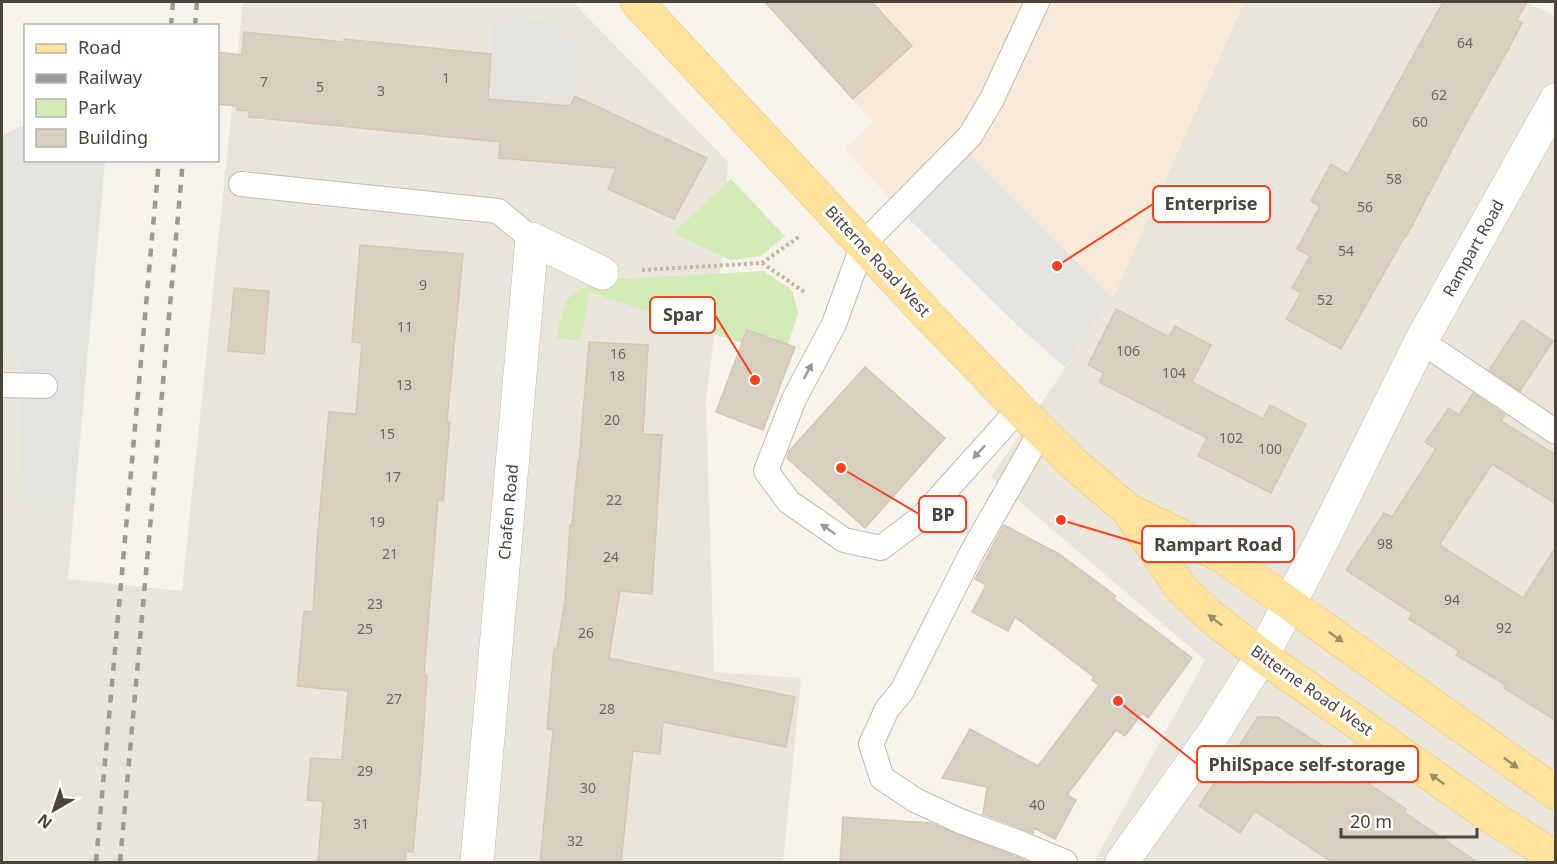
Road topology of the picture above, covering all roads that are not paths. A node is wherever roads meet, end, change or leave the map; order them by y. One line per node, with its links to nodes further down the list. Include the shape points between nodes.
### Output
1 (637, 2): 6 (main road, Bitterne Road West)
2 (1037, 2): 6 (lane, via 992,99 970,136)
3 (1556, 100): 8 (street, Rampart Road)
4 (241, 184): 5 (lane, via 498,211)
5 (532, 240): 7 (street); 18 (street, Chafen Road)
6 (863, 244): 11 (main road, Bitterne Road West); 11 (lane, one-way to 6, via 922,517 881,548 844,540 789,502 766,471 794,399 837,314)
7 (602, 273)
8 (1421, 341): 12 (lane); 14 (street, Rampart Road)
9 (2, 385): 10 (lane)
10 (45, 386)
11 (1030, 420): 13 (main road, Bitterne Road West); 19 (lane, via 971,554 871,744 882,778 915,800 960,822)
12 (1556, 432)
13 (1128, 510): 14 (main road, Bitterne Road West, via 1222,556); 15 (main road, Bitterne Road West, one-way to 13, via 1181,588)
14 (1288, 604): 15 (street, Rampart Road); 16 (main road, Bitterne Road West, one-way to 16)
15 (1262, 656): 17 (main road, Bitterne Road West, one-way to 15); 20 (street, Rampart Road, via 1215,731)
16 (1556, 794)
17 (1556, 858)
18 (477, 862)
19 (1065, 862)
20 (1122, 862)

